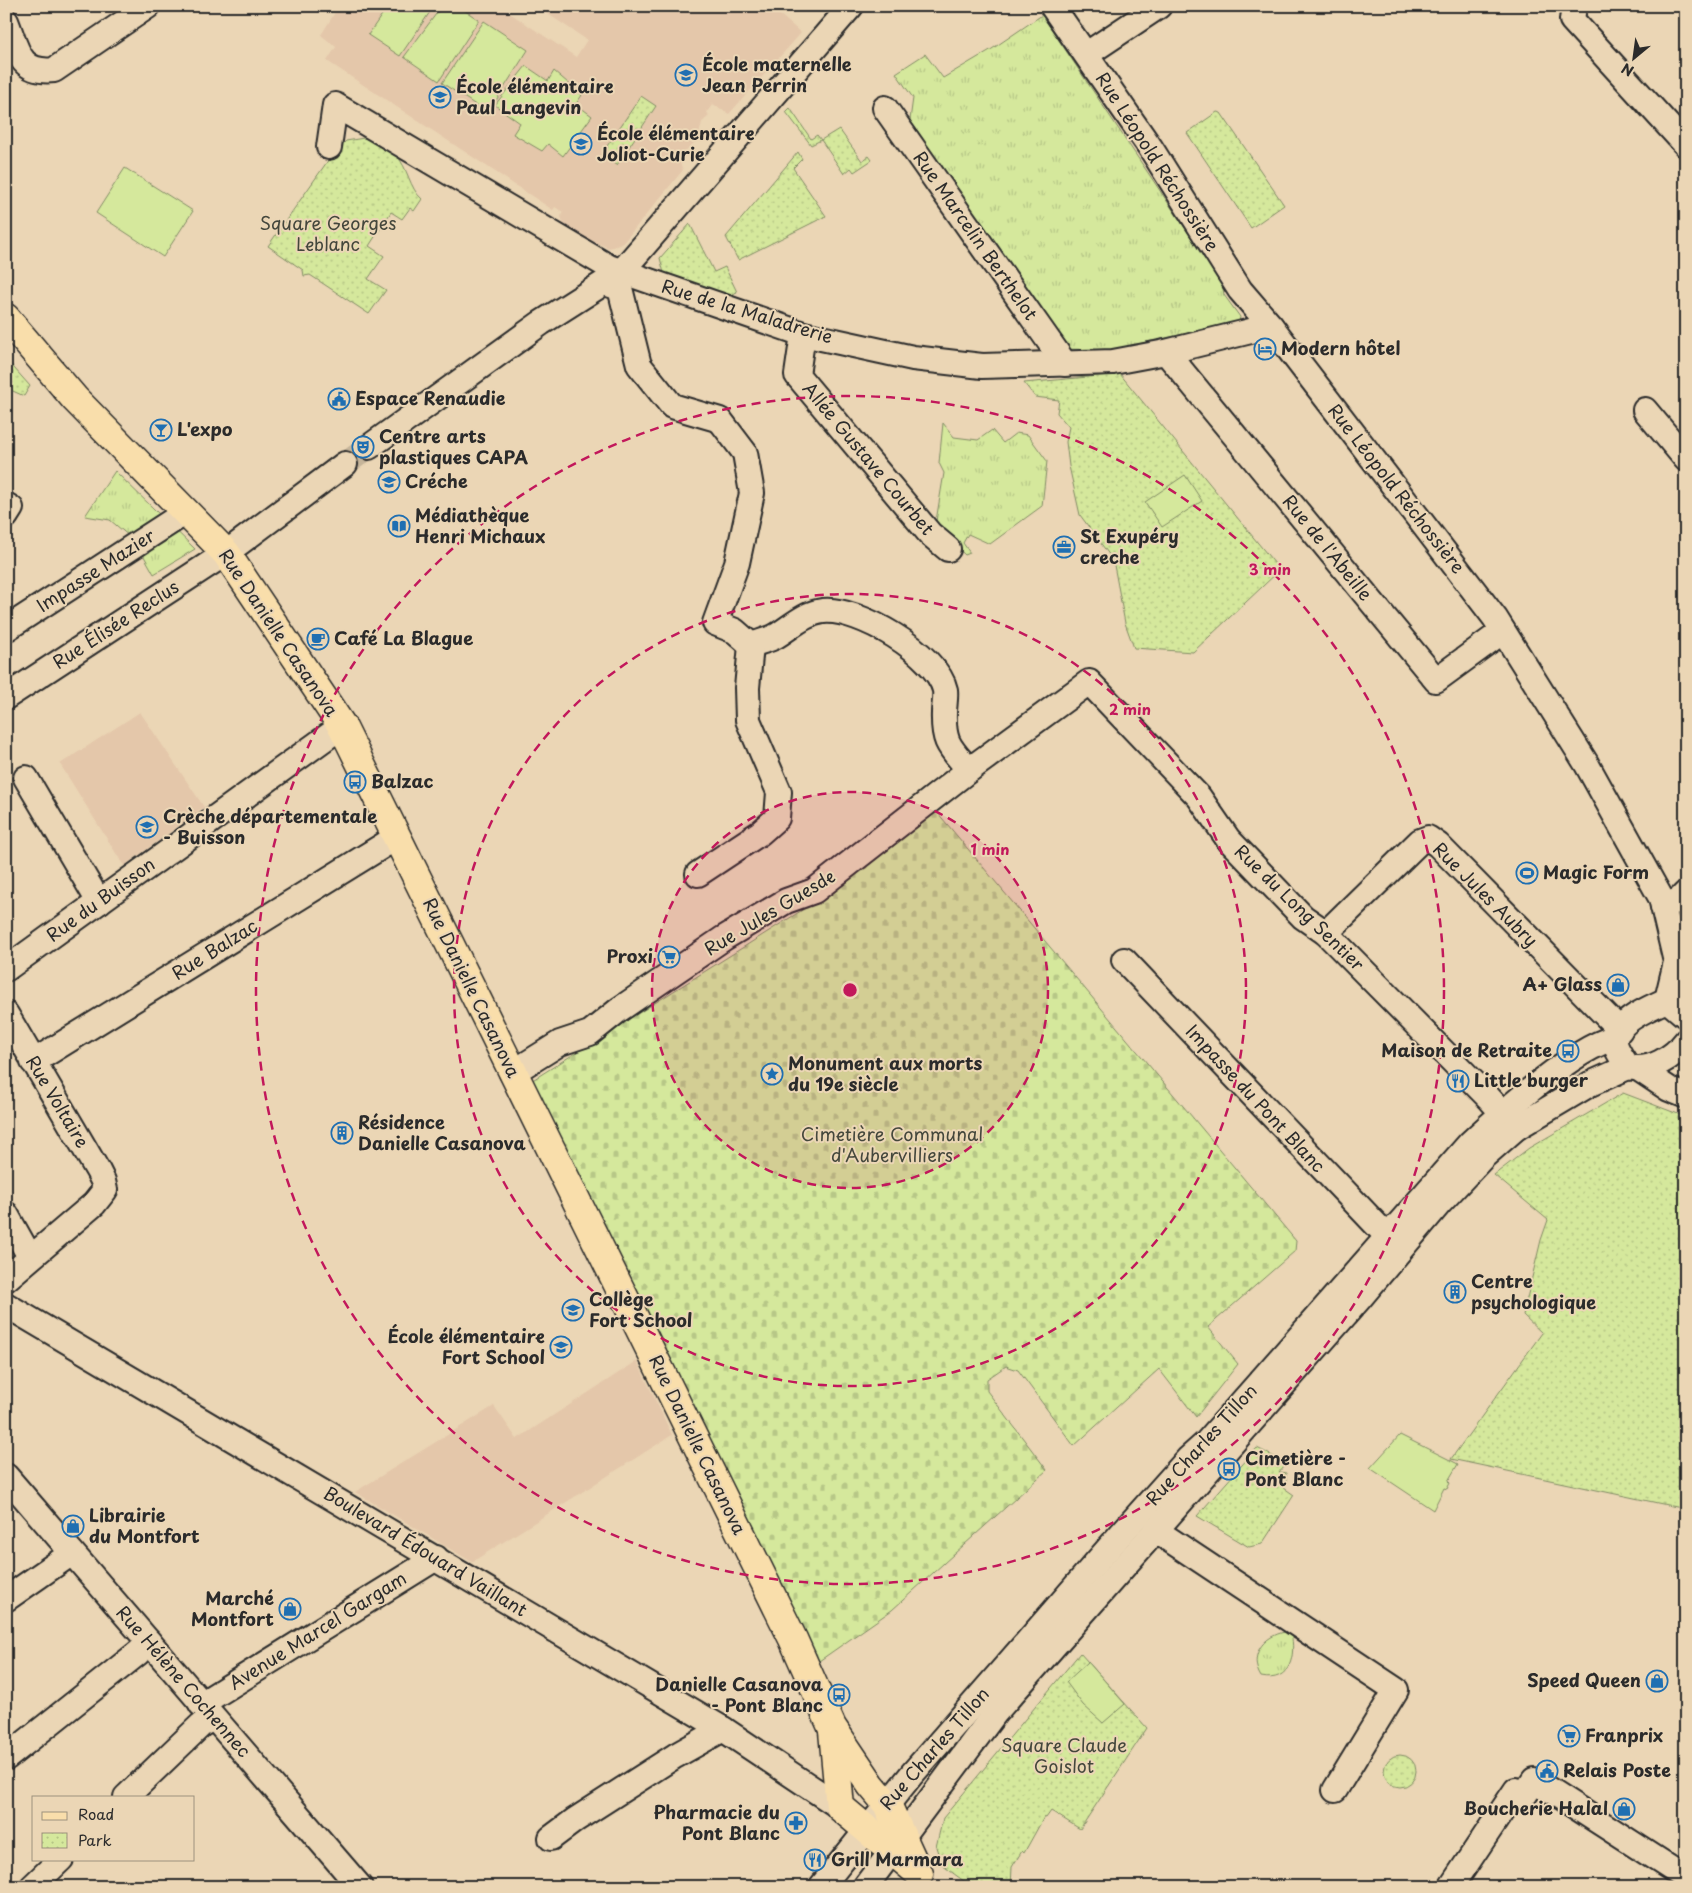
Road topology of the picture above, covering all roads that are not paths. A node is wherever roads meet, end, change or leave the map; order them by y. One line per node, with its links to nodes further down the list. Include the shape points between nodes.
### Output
1 (148, 6): 6 (street, via 54,70 32,69 22,62)
2 (851, 6): 11 (street)
3 (1052, 6): 7 (street, Rue Léopold Réchossière)
4 (1159, 6): 7 (street)
5 (1574, 6): 9 (street, via 1572,20)
6 (6, 21)
7 (1087, 54): 13 (street, Rue Léopold Réchossière, via 1240,290)
8 (885, 108): 16 (street, Rue Marcelin Berthelot)
9 (1686, 145)
10 (329, 147): 11 (street, Rue de la Maladrerie, via 335,105 609,267)
11 (613, 277): 14 (street, Rue de la Maladrerie); 18 (street, via 541,323); 28 (street, via 620,288 639,365 672,406 720,420 745,453 752,493 737,563 715,623 735,631)
12 (6, 318): 22 (main road, Rue Danielle Casanova, via 75,399)
13 (1271, 326): 15 (street, Rue de la Maladrerie); 27 (street, Rue Léopold Réchossière)
14 (803, 334): 16 (street, Rue de la Maladrerie, via 913,358 982,366); 24 (street, Allée Gustave Courbet, via 797,374 930,534)
15 (1166, 352): 16 (street, Rue de la Maladrerie, via 1113,362); 27 (street, Rue de l'Abeille, via 1436,680)
16 (1065, 364)
17 (1645, 410): 19 (street)
18 (369, 447)
19 (1686, 459)
20 (345, 464): 25 (street, Rue Élisée Reclus)
21 (6, 505): 23 (street, via 11,508)
22 (186, 512): 25 (main road, Rue Danielle Casanova); 26 (street, Impasse Mazier)
23 (6, 516)
24 (948, 549)
25 (226, 553): 30 (street, Rue Élisée Reclus); 31 (main road, Rue Danielle Casanova)
26 (6, 630)
27 (1503, 631): 38 (street, Rue Léopold Réchossière, via 1586,763)
28 (751, 645): 32 (street, via 774,637 807,615 824,611 871,622 920,654 939,677 944,690 944,734 947,743); 35 (street, via 748,720 779,792 777,818)
29 (1089, 682): 32 (street, Rue Jules Guesde); 39 (street, Rue du Long Sentier, via 1199,797 1228,839 1303,917)
30 (6, 697)
31 (342, 726): 34 (main road, Rue Danielle Casanova); 37 (street, Rue du Buisson)
32 (969, 770): 51 (street, Rue Jules Guesde, via 814,890 786,901 724,938 590,1033 560,1043)
33 (26, 778): 37 (street)
34 (397, 837): 49 (street, Rue Balzac); 51 (main road, Rue Danielle Casanova)
35 (698, 874)
36 (1686, 893): 38 (street, via 1680,900)
37 (99, 902): 43 (street, Rue du Buisson)
38 (1663, 906): 42 (street, Rue Léopold Réchossière)
39 (1326, 934): 47 (street, Rue Jules Aubry, via 1420,842 1428,838); 53 (street, Rue du Long Sentier)
40 (1686, 938): 42 (street)
41 (1124, 960): 55 (street, Impasse du Pont Blanc)
42 (1676, 962): 44 (street, Rue Léopold Réchossière)
43 (6, 969)
44 (1667, 1000): 46 (street); 47 (street, Rue Charles Tillon, via 1642,1011)
45 (6, 1014): 49 (street, Rue Voltaire)
46 (1686, 1016)
47 (1617, 1034): 50 (street, via 1616,1048); 53 (street, Rue Charles Tillon, via 1572,1061)
48 (1686, 1041): 50 (street, Rue Charles Tillon, via 1664,1061)
49 (34, 1062): 56 (street, Rue Voltaire, via 104,1181 105,1190 94,1204)
50 (1633, 1068): 52 (street); 53 (street, Rue Charles Tillon)
51 (512, 1073): 66 (main road, Rue Danielle Casanova, via 794,1639)
52 (1686, 1096)
53 (1510, 1120): 55 (street, Rue Charles Tillon, via 1470,1143); 60 (street, Rue Charles Tillon, via 1483,1157)
54 (6, 1214): 56 (street)
55 (1387, 1236): 71 (street, Rue Charles Tillon)
56 (30, 1257): 57 (street)
57 (6, 1280)
58 (6, 1305): 62 (street, Boulevard Édouard Vaillant)
59 (6, 1476): 61 (street, Rue Hélène Cochennec)
60 (1155, 1530): 69 (street, via 1396,1690); 75 (street, Rue Charles Tillon, via 995,1714)
61 (72, 1553): 63 (street); 64 (street, Rue Hélène Cochennec)
62 (436, 1558): 65 (street, Avenue Marcel Gargam); 67 (street, Boulevard Édouard Vaillant)
63 (6, 1599)
64 (149, 1642): 65 (street, Rue Hélène Cochennec); 68 (street)
65 (207, 1711): 70 (street, Avenue Marcel Gargam, via 201,1725); 80 (street, Rue Hélène Cochennec)
66 (832, 1727): 71 (main road, Rue Danielle Casanova); 72 (main road, Rue Danielle Casanova)
67 (723, 1729): 72 (street, Boulevard Édouard Vaillant); 74 (street, via 675,1756)
68 (6, 1758)
69 (1335, 1790)
70 (127, 1796)
71 (886, 1804): 73 (street, Rue Charles Tillon); 75 (main road, Rue Danielle Casanova)
72 (840, 1806): 73 (main road, Rue Danielle Casanova)
73 (866, 1829): 75 (main road, Rue Danielle Casanova); 81 (street, Rue Charles Tillon)
74 (551, 1838)
75 (897, 1844): 78 (main road, Rue Danielle Casanova); 82 (street, Rue Charles Tillon)
76 (60, 1860): 79 (street)
77 (1686, 1878): 83 (street, via 1534,1780 1524,1795 1516,1790)
78 (926, 1880)
79 (32, 1887)
80 (360, 1887)
81 (821, 1887)
82 (865, 1887)
83 (1451, 1887)

